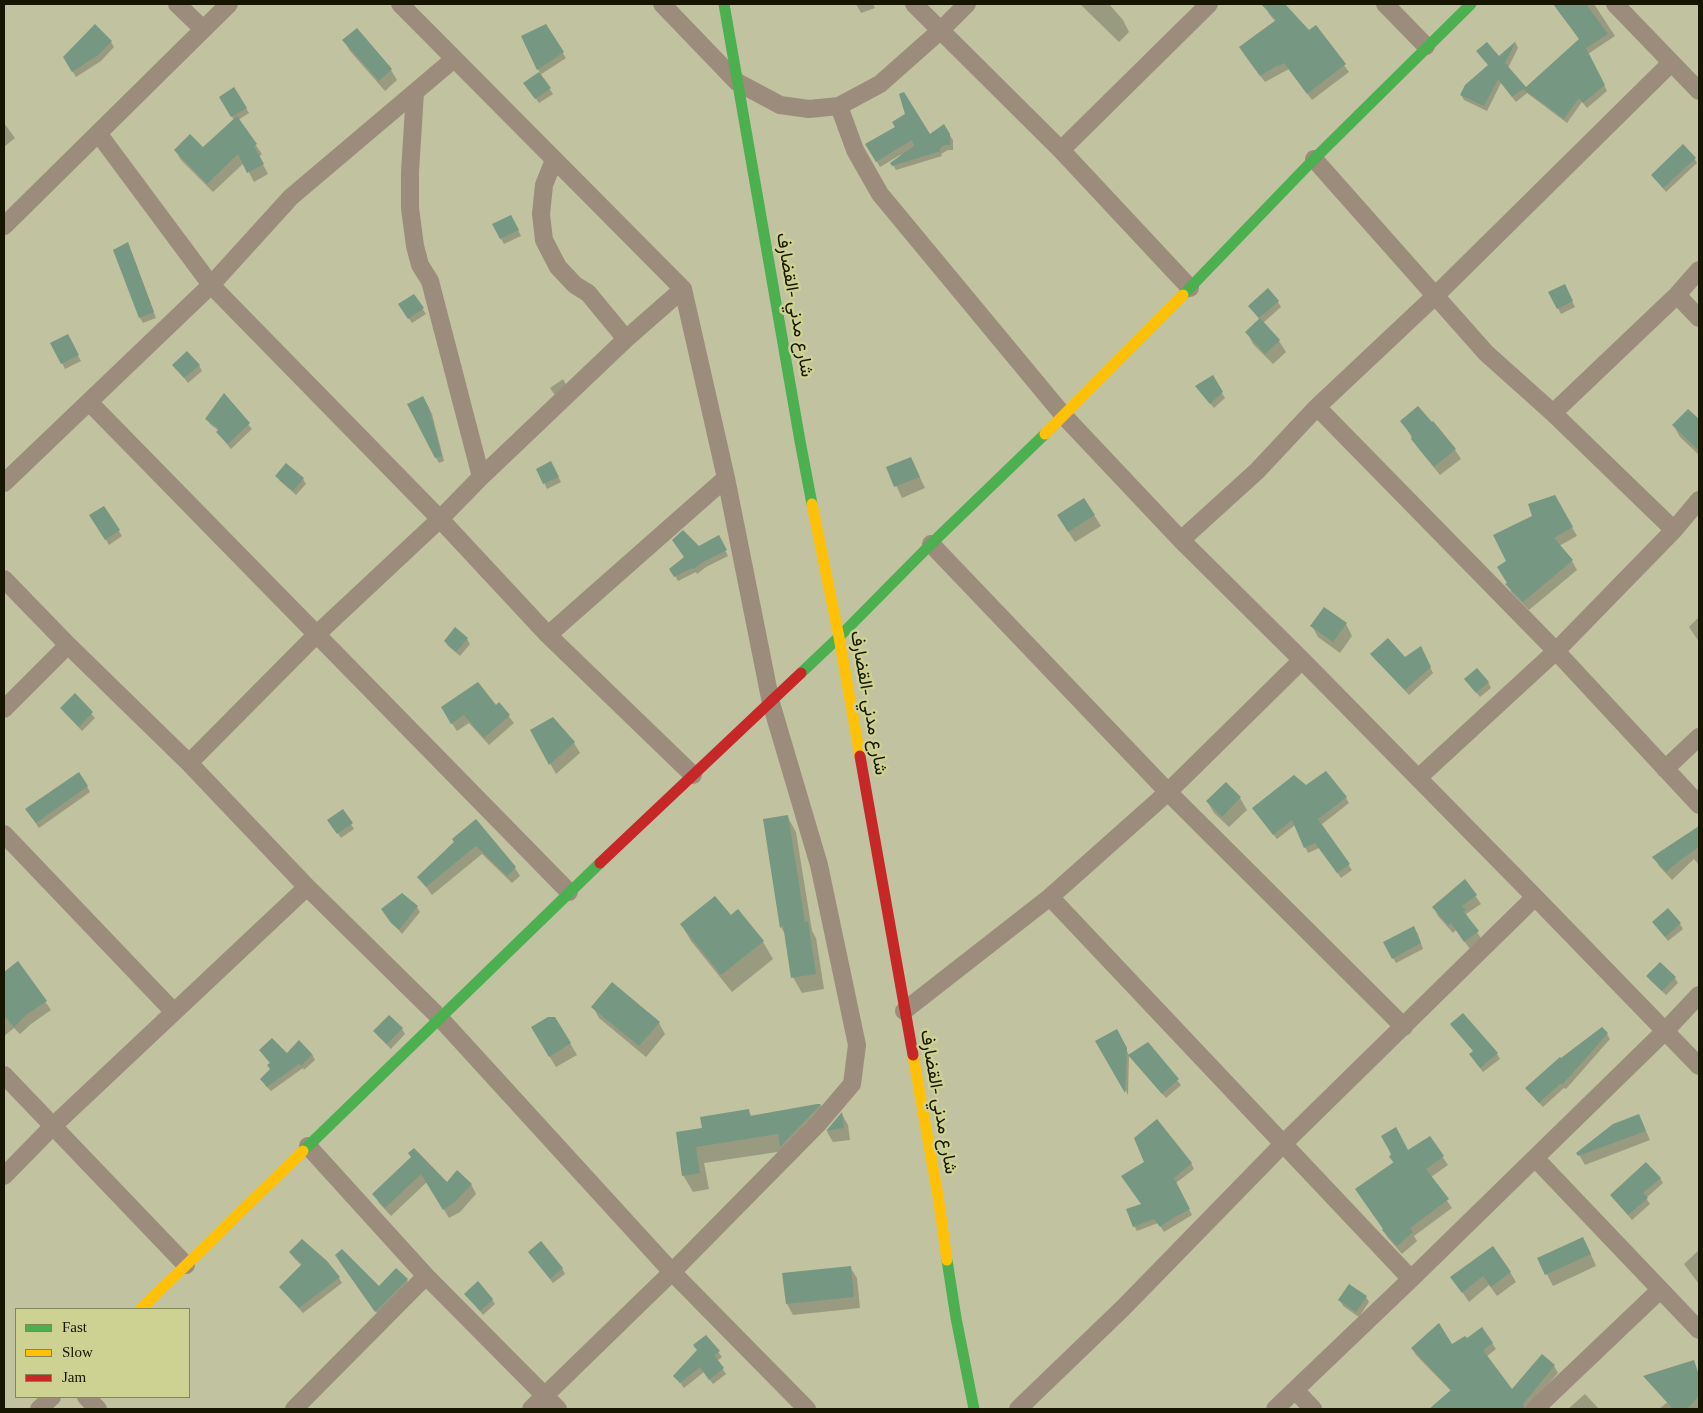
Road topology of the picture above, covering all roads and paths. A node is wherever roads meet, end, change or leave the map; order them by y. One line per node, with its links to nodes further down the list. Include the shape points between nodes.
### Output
1 (177, 4): 12 (street)
2 (229, 4): 12 (street)
3 (400, 4): 15 (street)
4 (662, 4): 17 (street)
5 (724, 4): 17 (main road, شارع مدني -القضارف)
6 (914, 4): 13 (street)
7 (967, 4): 13 (street)
8 (1209, 4): 22 (street)
9 (1385, 4): 14 (street)
10 (1471, 4): 14 (main road)
11 (1615, 4): 16 (street)
12 (203, 29): 21 (street)
13 (941, 30): 20 (street, via 880,84); 22 (street)
14 (1426, 46): 23 (main road)
15 (454, 59): 19 (street); 24 (street)
16 (1672, 63): 18 (street); 31 (street)
17 (737, 82): 20 (street, via 780,105 809,109); 49 (main road, شارع مدني -القضارف, via 800,441)
18 (1699, 91)
19 (415, 92): 27 (street, via 291,197); 38 (street, via 410,208 415,246 420,265 430,281)
20 (839, 106): 37 (street, via 855,150 880,194)
21 (98, 133): 25 (street); 27 (street)
22 (1060, 150): 28 (street)
23 (1314, 159): 28 (main road); 31 (street)
24 (554, 160): 29 (street); 33 (street, via 544,185 541,214 544,240 558,267 588,294)
25 (4, 226)
26 (1699, 270): 30 (street)
27 (211, 285): 34 (street); 42 (street)
28 (1190, 288): 37 (main road)
29 (683, 289): 33 (street); 39 (street)
30 (1677, 294): 32 (street); 36 (street)
31 (1435, 296): 35 (street); 36 (street, via 1486,353)
32 (1699, 318)
33 (626, 339): 38 (street)
34 (89, 402): 40 (street); 47 (street)
35 (1317, 407): 44 (street); 51 (street)
36 (1553, 412): 43 (street)
37 (1064, 416): 44 (street); 45 (main road)
38 (481, 477): 42 (street)
39 (726, 478): 48 (street); 53 (street)
40 (4, 483)
41 (1699, 500): 43 (street)
42 (440, 519): 47 (street); 48 (street)
43 (1674, 530): 51 (street)
44 (1181, 540): 52 (street)
45 (931, 544): 49 (main road); 60 (street)
46 (4, 579): 50 (street)
47 (317, 634): 56 (street); 64 (street)
48 (548, 635): 58 (street)
49 (839, 637): 53 (main road); 68 (main road, شارع مدني -القضارف)
50 (68, 645): 54 (street); 56 (street)
51 (1556, 651): 57 (street); 59 (street)
52 (1302, 660): 59 (street); 60 (street)
53 (771, 703): 58 (main road); 81 (street, via 819,865 857,1045 852,1084 818,1124)
54 (4, 709)
55 (1699, 737): 57 (street)
56 (189, 763): 63 (street)
57 (1666, 769): 61 (street)
58 (693, 775): 64 (main road)
59 (1418, 778): 65 (street)
60 (1168, 792): 66 (street); 71 (street)
61 (1699, 805)
62 (4, 834): 69 (street)
63 (306, 886): 69 (street); 70 (street)
64 (568, 892): 70 (main road)
65 (1535, 896): 71 (street); 72 (street)
66 (1050, 897): 68 (street); 76 (street)
67 (1699, 995): 72 (street)
68 (904, 1011): 97 (main road, شارع مدني -القضارف)
69 (174, 1012): 75 (street)
70 (439, 1017): 77 (main road); 81 (street)
71 (1404, 1027): 76 (street)
72 (1664, 1031): 73 (street); 78 (street)
73 (1699, 1066)
74 (4, 1074): 75 (street)
75 (53, 1126): 79 (street); 80 (street)
76 (1283, 1144): 83 (street); 98 (street, via 1123,1308)
77 (308, 1146): 80 (main road); 82 (street)
78 (1535, 1158): 83 (street); 84 (street)
79 (4, 1176)
80 (186, 1265): 85 (main road)
81 (672, 1272): 88 (street); 96 (street)
82 (426, 1276): 88 (street); 93 (street)
83 (1412, 1279): 87 (street)
84 (1660, 1290): 86 (street); 101 (street)
85 (142, 1308)
86 (1699, 1330)
87 (1295, 1390): 99 (street); 100 (street)
88 (544, 1395): 94 (street); 95 (street)
89 (51, 1398): 91 (street)
90 (87, 1398): 92 (street)
91 (39, 1409)
92 (98, 1409)
93 (294, 1409)
94 (530, 1409)
95 (558, 1409)
96 (808, 1409)
97 (974, 1409)
98 (1018, 1409)
99 (1275, 1409)
100 (1313, 1409)
101 (1535, 1409)

